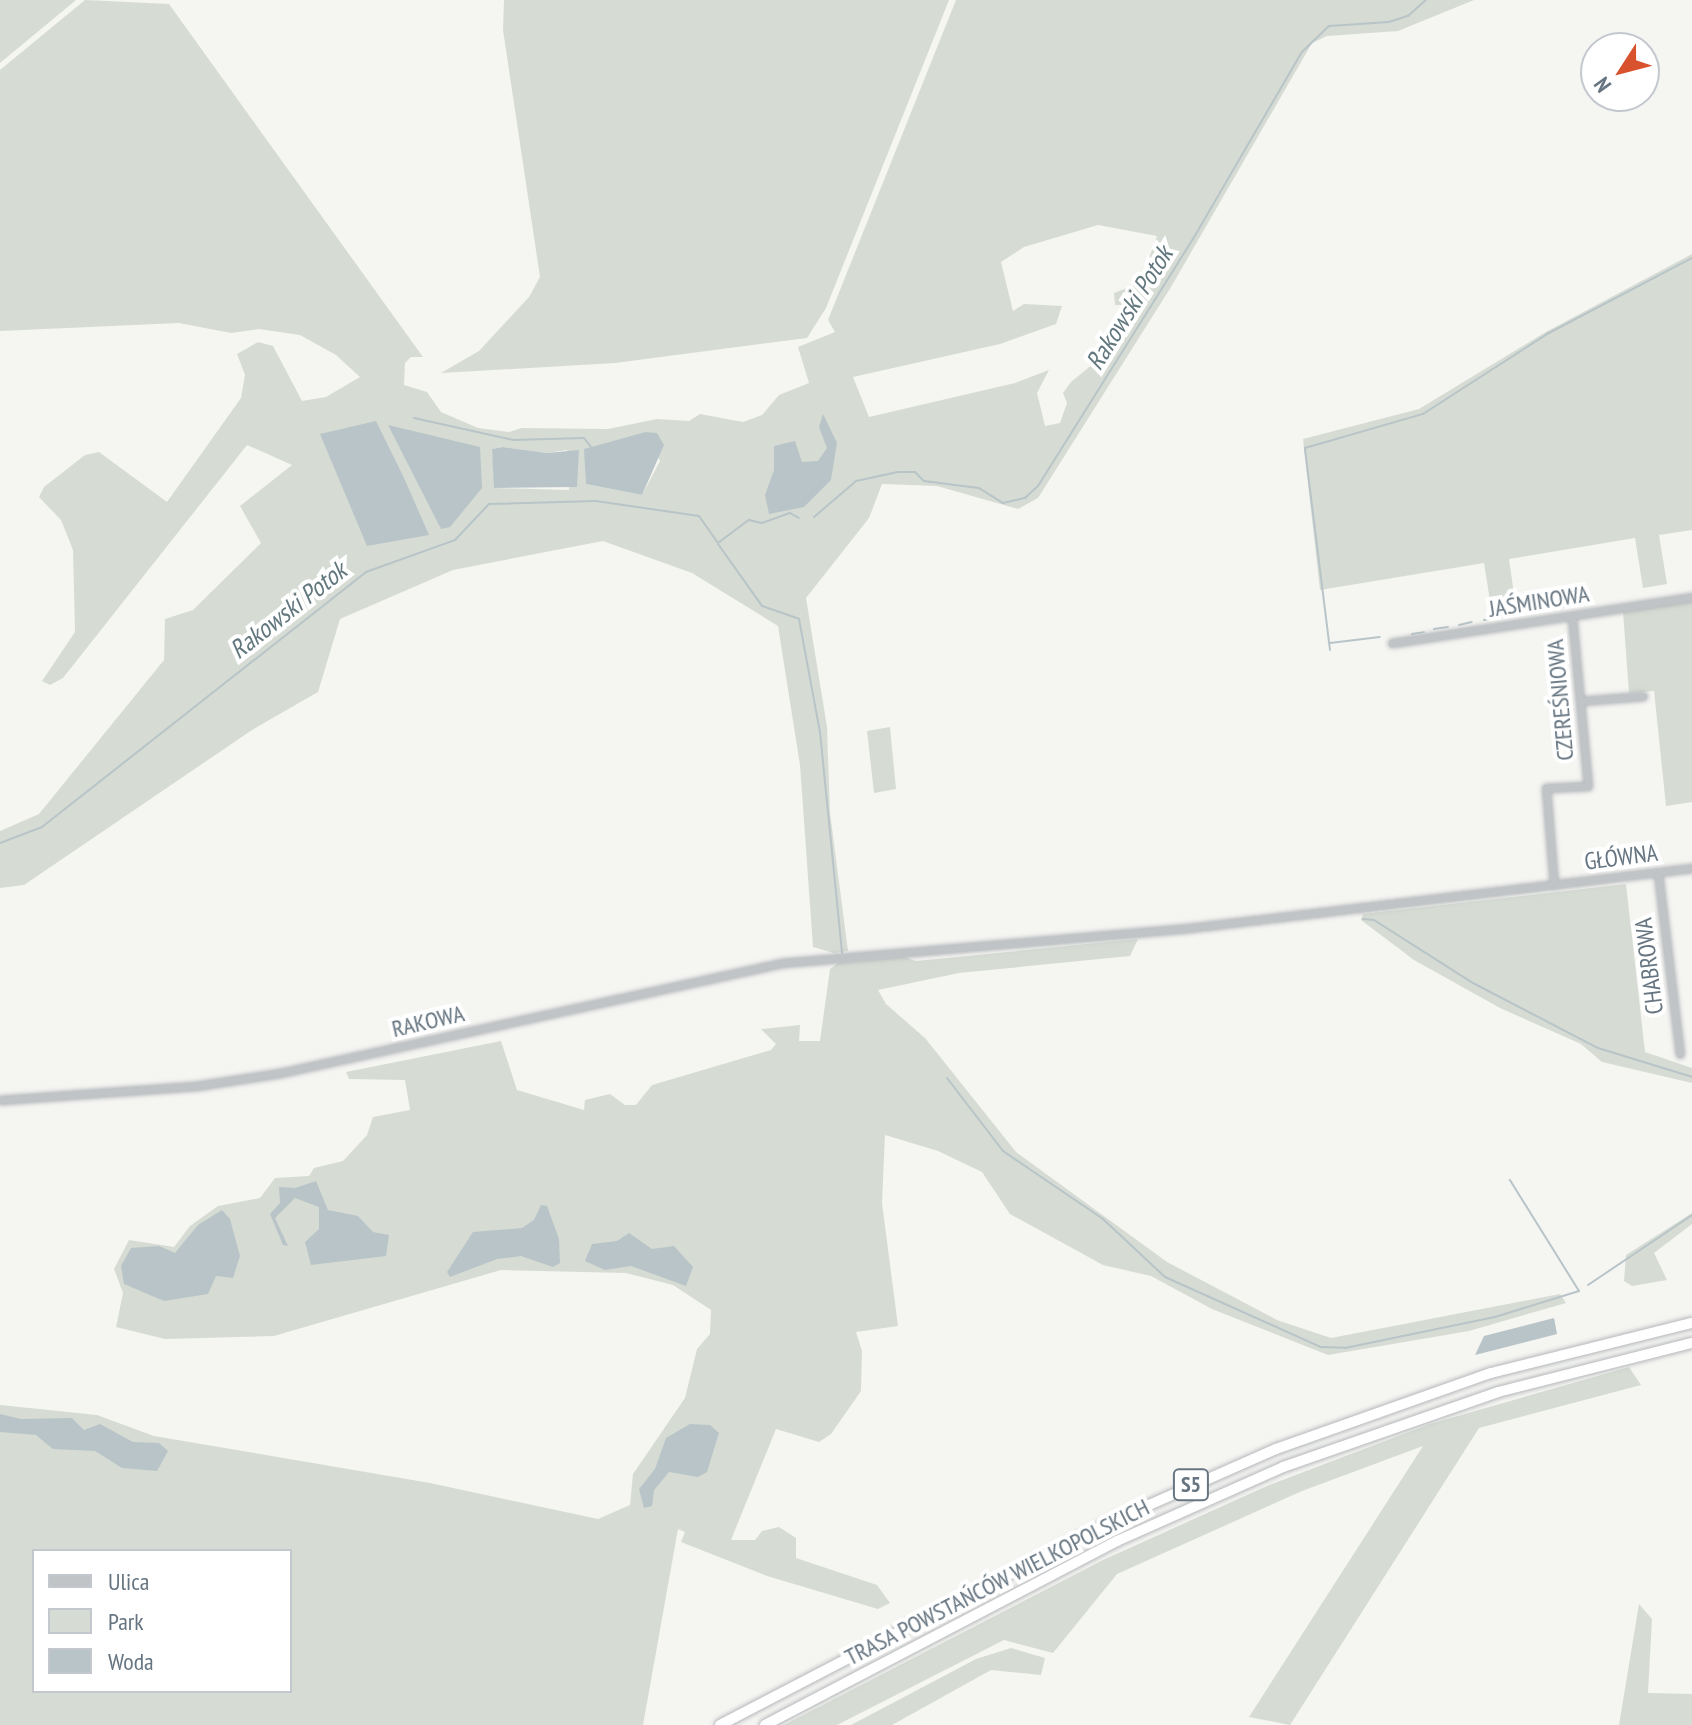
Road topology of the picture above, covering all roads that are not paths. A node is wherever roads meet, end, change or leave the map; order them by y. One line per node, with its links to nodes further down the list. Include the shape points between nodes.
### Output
1 (1692, 597): 2 (street, JAŚMINOWA)
2 (1572, 616): 3 (street, JAŚMINOWA); 5 (street, CZEREŚNIOWA)
3 (1392, 643)
4 (1643, 696): 5 (street)
5 (1581, 701): 8 (street, CZEREŚNIOWA, via 1588,786 1546,788)
6 (1692, 868): 7 (street, GŁÓWNA)
7 (1658, 873): 8 (street, GŁÓWNA); 10 (street, CHABROWA)
8 (1554, 885): 9 (street, GŁÓWNA, via 1189,928)
9 (860, 957): 11 (street, RAKOWA, via 758,967 280,1073 196,1086)
10 (1680, 1054)
11 (0, 1100)
12 (1692, 1323): 14 (highway, TRASA POWSTAŃCÓW WIELKOPOLSKICH / S5, via 1491,1373 1276,1449 1106,1524)
13 (1692, 1343): 15 (highway, TRASA POWSTAŃCÓW WIELKOPOLSKICH / S5, via 1498,1392 1283,1467 1117,1541)
14 (720, 1725)
15 (765, 1725)

